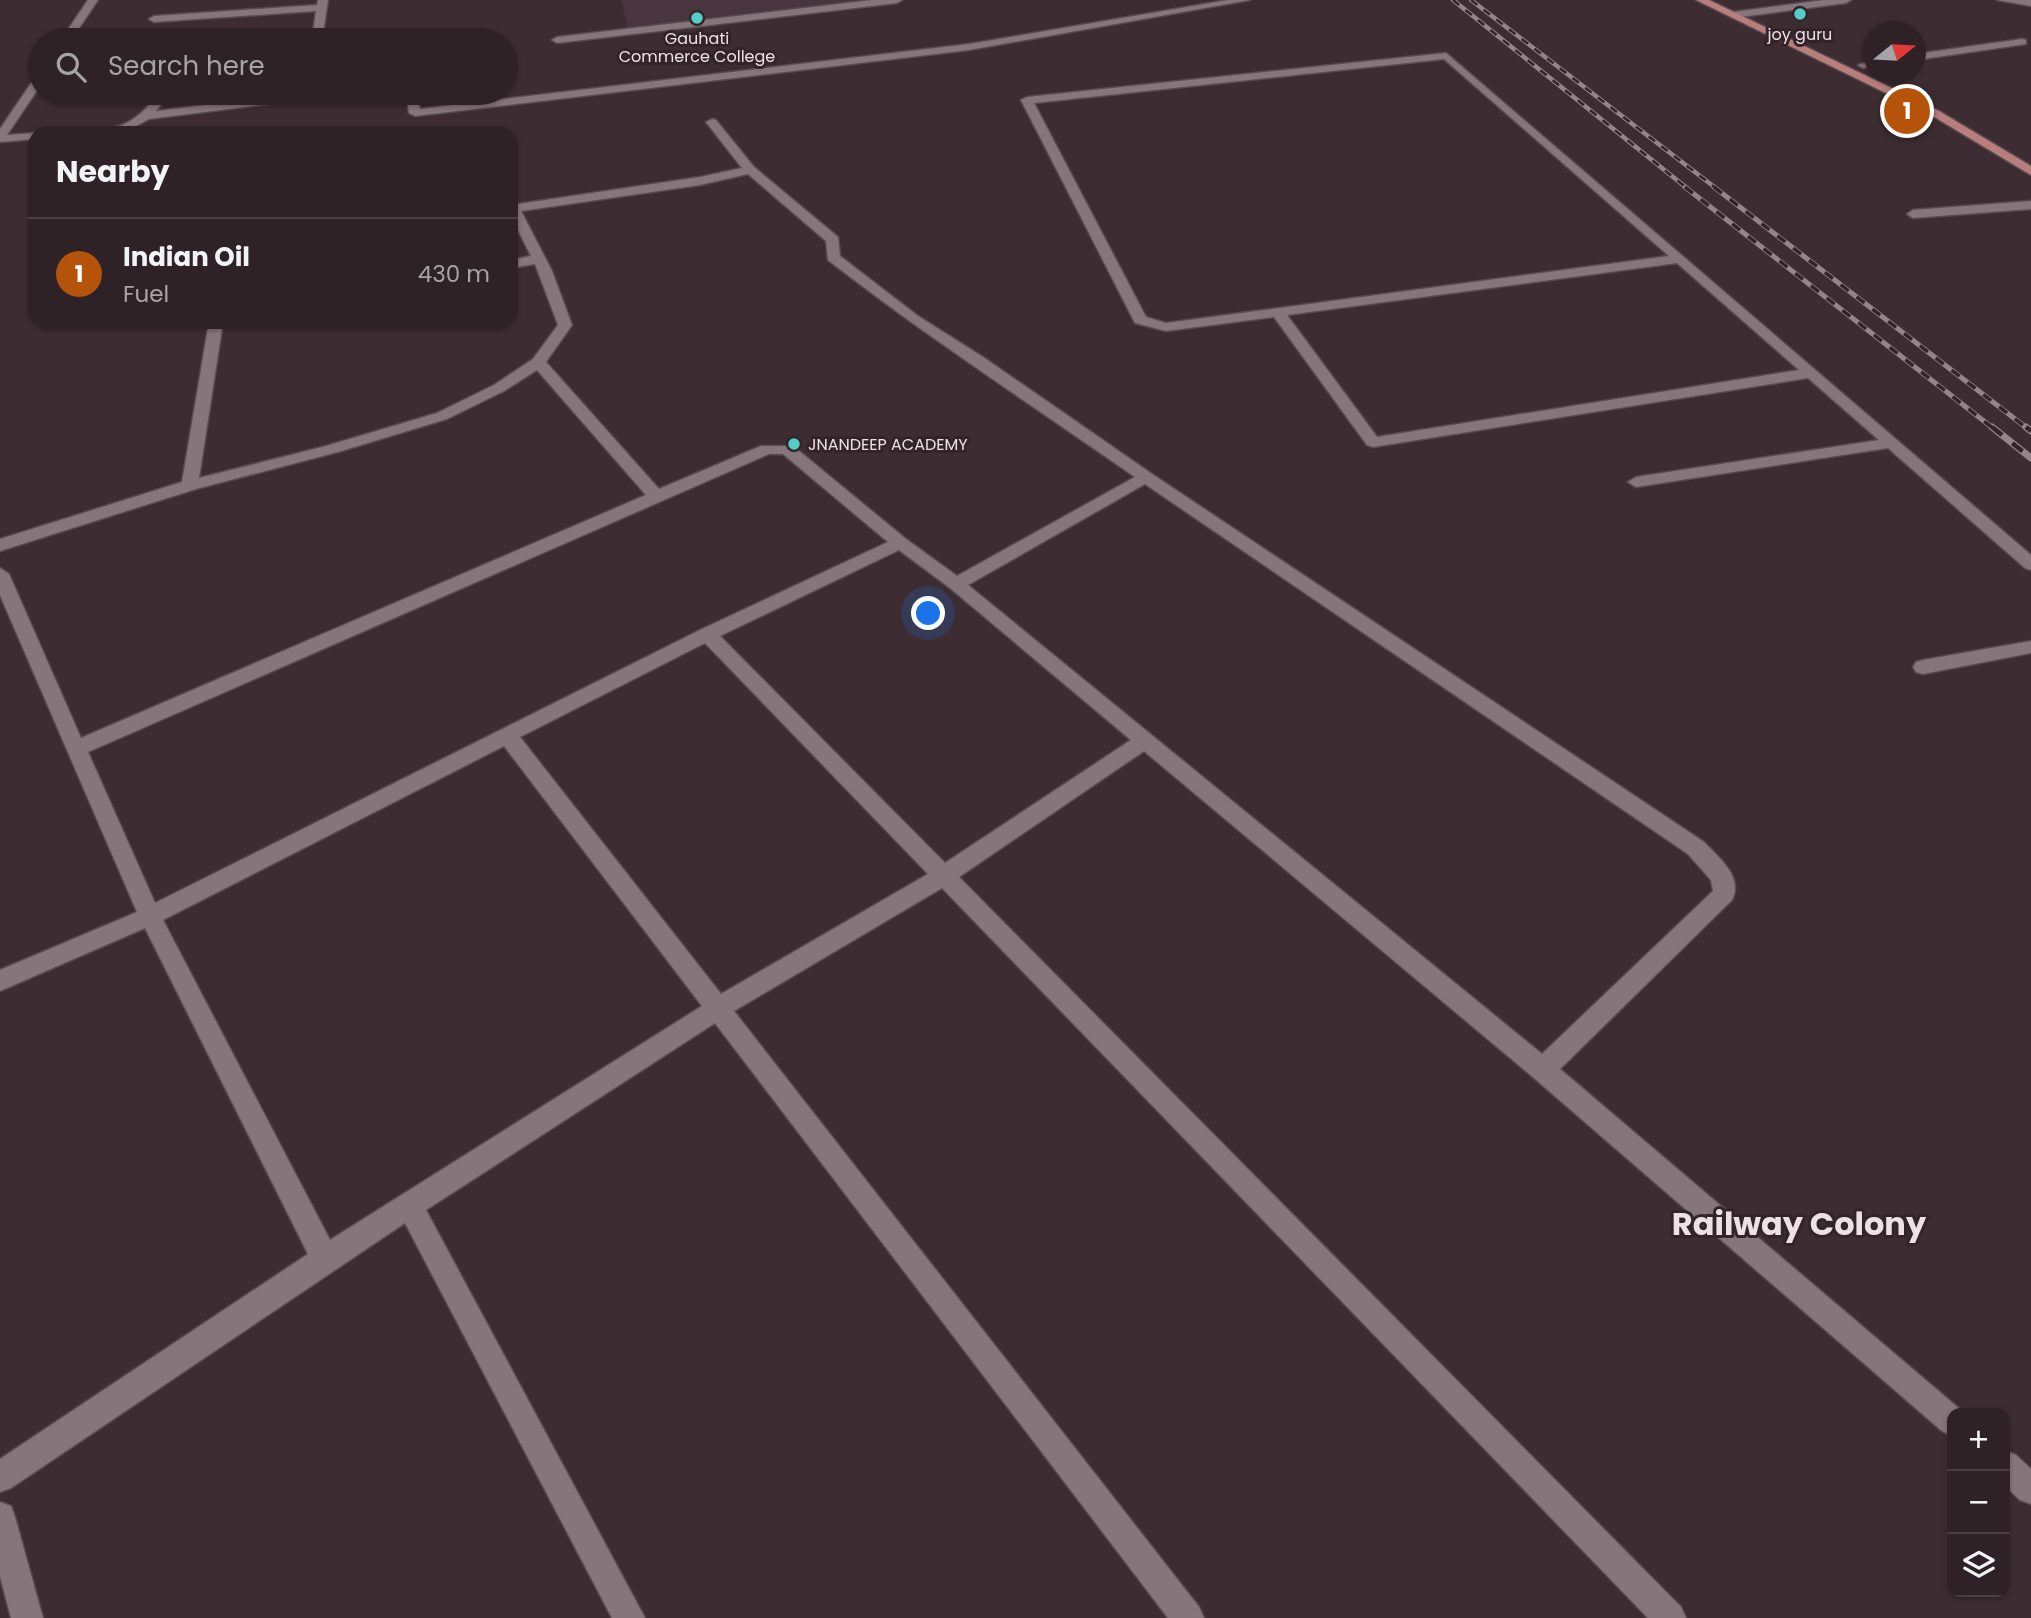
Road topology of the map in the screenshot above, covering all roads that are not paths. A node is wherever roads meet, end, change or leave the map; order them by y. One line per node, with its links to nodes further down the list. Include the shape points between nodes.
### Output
1 (93, 0): 13 (street)
2 (897, 0): 15 (street)
3 (1245, 0): 23 (street, via 968,47)
4 (1700, 0): 11 (main road)
5 (1721, 0): 10 (main road)
6 (1846, 0): 10 (street)
7 (2003, 0): 9 (street)
8 (325, 3): 12 (street); 14 (street)
9 (2031, 3)
10 (1750, 12): 11 (street); 17 (main road)
11 (1733, 15): 33 (main road, via 1935,113)
12 (154, 19)
13 (74, 28)
14 (320, 28)
15 (557, 40)
16 (2022, 42): 18 (street)
17 (1838, 53)
18 (1926, 56)
19 (1851, 59): 20 (main road)
20 (1863, 63)
21 (1896, 84): 33 (main road)
22 (28, 96): 32 (street)
23 (518, 101)
24 (155, 105): 28 (street)
25 (229, 105): 28 (street)
26 (413, 105): 27 (street, via 415,113)
27 (482, 105)
28 (146, 116): 30 (street)
29 (712, 122): 34 (street)
30 (127, 126)
31 (28, 136): 32 (street)
32 (0, 138)
33 (2029, 165)
34 (750, 170): 36 (street); 47 (street, via 832,240 834,257 904,312)
35 (2031, 205): 37 (street)
36 (518, 206)
37 (1913, 214)
38 (518, 219): 39 (street)
39 (539, 259): 41 (street); 44 (street, via 565,325)
40 (1680, 259): 42 (street); 42 (street, via 1446,56 1027,100 1140,320 1166,327); 45 (street)
41 (518, 263)
42 (1277, 312): 45 (street, via 1373,442)
43 (215, 329): 49 (street)
44 (538, 362): 49 (street, via 499,388 442,416); 50 (street)
45 (1810, 373): 46 (street)
46 (1891, 443): 48 (street); 53 (street)
47 (1146, 477): 55 (street); 66 (street, via 1696,848 1722,877 1724,894)
48 (1636, 482)
49 (190, 485): 52 (street)
50 (657, 497): 51 (street, via 767,449 787,449); 61 (street)
51 (900, 543): 55 (street); 56 (street)
52 (0, 545)
53 (2031, 564)
54 (0, 574): 61 (street)
55 (956, 584): 60 (street)
56 (708, 634): 59 (street); 62 (street)
57 (2031, 647): 58 (street)
58 (1923, 667)
59 (508, 736): 63 (street); 65 (street)
60 (1144, 741): 62 (street); 66 (street)
61 (76, 749): 63 (street)
62 (942, 877): 65 (street); 77 (street)
63 (150, 916): 64 (street); 68 (street)
64 (0, 981)
65 (720, 1007): 67 (street); 76 (street)
66 (1543, 1070): 69 (street)
67 (410, 1206): 68 (street); 75 (street)
68 (325, 1259): 71 (street)
69 (1947, 1417)
70 (2010, 1470): 72 (street)
71 (0, 1478)
72 (2031, 1489)
73 (0, 1517): 74 (street)
74 (27, 1618)
75 (629, 1618)
76 (1188, 1618)
77 (1670, 1618)

